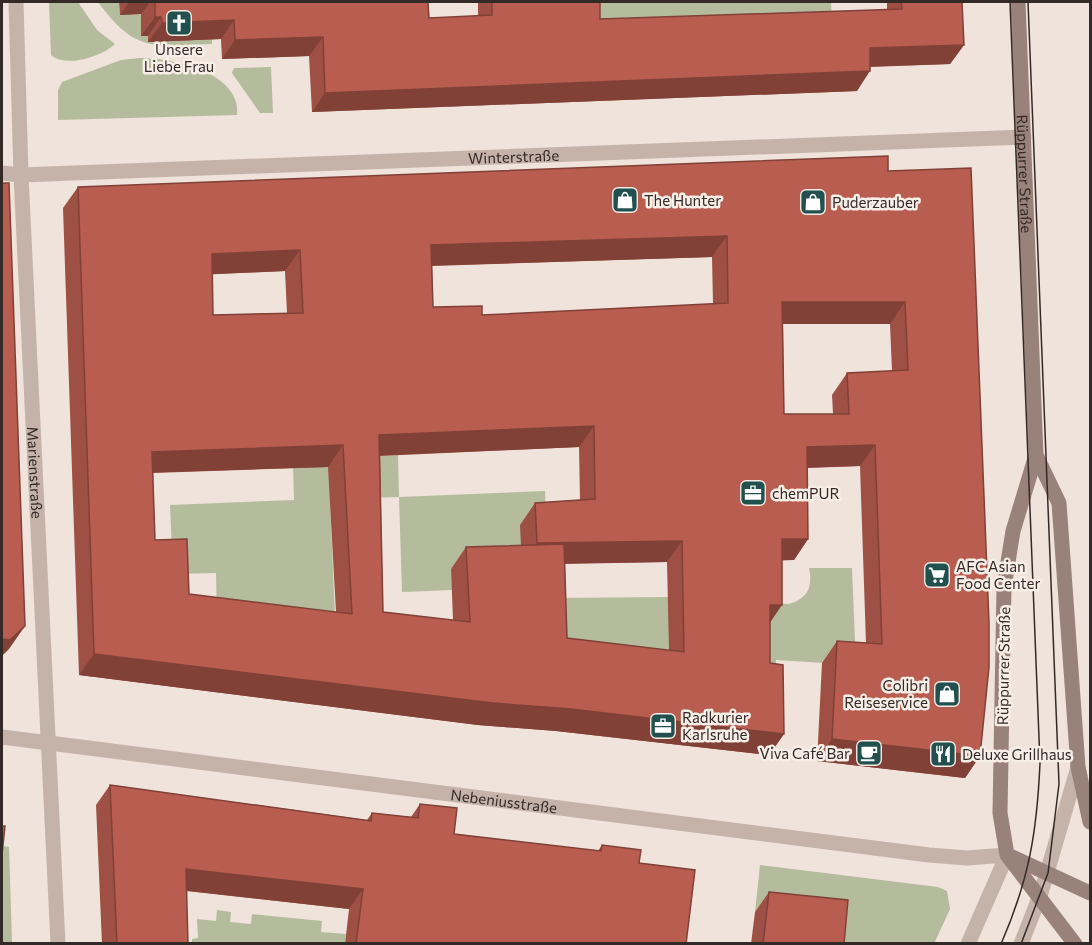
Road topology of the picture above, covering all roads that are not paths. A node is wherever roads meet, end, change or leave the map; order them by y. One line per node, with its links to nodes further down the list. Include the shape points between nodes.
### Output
1 (16, 2): 5 (street, Marienstraße)
2 (1018, 2): 3 (main road, Rüppurrer Straße)
3 (1024, 137): 5 (street, Winterstraße); 6 (main road, Rüppurrer Straße)
4 (2, 173): 5 (street, Winterstraße)
5 (21, 174): 8 (street, Marienstraße)
6 (1036, 455): 9 (main road, Rüppurrer Straße, via 1059,504); 11 (main road, Rüppurrer Straße, via 1013,531 1004,586 1000,813)
7 (2, 737): 8 (street, Nebeniusstraße)
8 (49, 742): 11 (street, Nebeniusstraße, via 929,855); 15 (street, Marienstraße)
9 (1078, 767): 10 (main road, Rüppurrer Straße); 12 (street)
10 (1090, 822)
11 (1007, 855): 12 (main road); 14 (main road); 16 (street)
12 (1048, 873): 13 (main road); 14 (street)
13 (1090, 893)
14 (1039, 899): 17 (street); 18 (main road)
15 (58, 944)
16 (968, 944)
17 (1021, 944)
18 (1075, 944)

